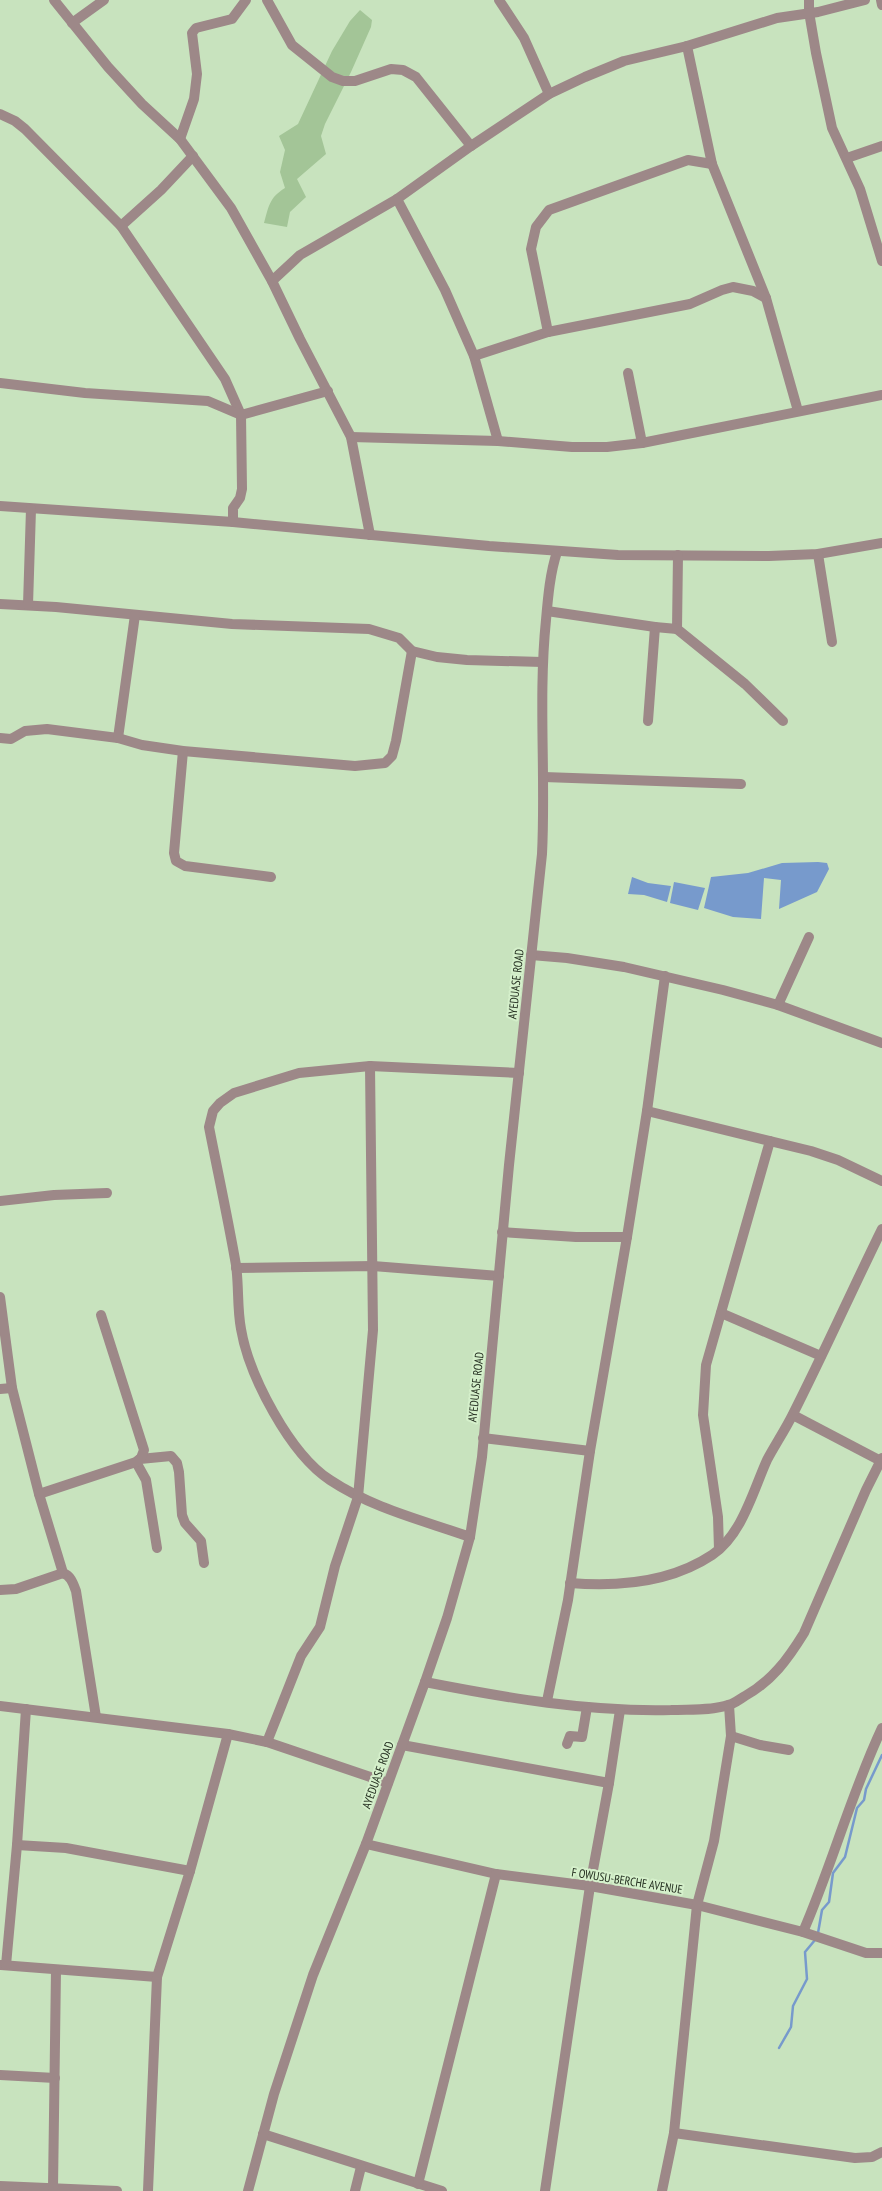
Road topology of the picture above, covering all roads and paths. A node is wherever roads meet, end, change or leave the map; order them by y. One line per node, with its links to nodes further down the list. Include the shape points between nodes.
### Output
1 (54, 0): 11 (street)
2 (104, 0): 11 (street)
3 (246, 0): 15 (street, via 232,19 196,28 192,33 197,74 194,99)
4 (267, 0): 16 (street, via 292,45 332,77 355,81 391,69 409,71)
5 (499, 0): 13 (street, via 524,38)
6 (809, 0): 10 (street)
7 (865, 0): 10 (street)
8 (881, 0): 9 (street)
9 (882, 5)
10 (808, 12): 12 (street, via 777,18); 19 (street, via 832,128)
11 (72, 23): 15 (street, via 142,104)
12 (687, 46): 13 (street, via 624,61); 20 (street)
13 (549, 94): 16 (street)
14 (0, 114): 22 (street, via 25,129)
15 (180, 139): 18 (street)
16 (471, 146): 21 (street)
17 (882, 146): 19 (street)
18 (193, 156): 22 (street); 24 (street, via 231,208)
19 (847, 158): 23 (street, via 860,188)
20 (712, 164): 25 (street); 26 (street, via 688,160 549,210 536,227 530,249)
21 (398, 199): 24 (street, via 300,255); 27 (street, via 445,290)
22 (121, 226): 33 (street, via 224,379)
23 (882, 261)
24 (272, 281): 30 (street)
25 (766, 298): 26 (street, via 733,288 690,304); 32 (street)
26 (548, 332): 27 (street)
27 (474, 356): 35 (street)
28 (628, 373): 36 (street)
29 (0, 382): 33 (street, via 85,393 208,401)
30 (328, 391): 33 (street); 34 (street)
31 (882, 395): 32 (street)
32 (798, 412): 36 (street)
33 (241, 415): 39 (street, via 242,489 232,508)
34 (352, 436): 35 (street); 40 (street)
35 (498, 441): 36 (street, via 572,447)
36 (642, 443)
37 (0, 506): 38 (street)
38 (31, 509): 39 (street); 46 (street)
39 (233, 522): 40 (street)
40 (370, 535): 42 (street)
41 (882, 542): 43 (street)
42 (557, 552): 44 (street); 47 (street, AYEDUASE ROAD)
43 (818, 554): 44 (street); 51 (street)
44 (678, 555): 50 (street)
45 (0, 604): 46 (street)
46 (28, 605): 48 (street)
47 (547, 611): 49 (street); 53 (street, AYEDUASE ROAD)
48 (135, 615): 52 (street, via 232,624 369,629 398,638); 57 (street)
49 (655, 627): 50 (street); 54 (street)
50 (677, 629): 55 (street, via 745,684)
51 (832, 642)
52 (412, 651): 53 (street, via 467,660); 58 (street, via 396,741 392,756 385,763 355,766)
53 (542, 662): 59 (street, AYEDUASE ROAD)
54 (648, 721)
55 (783, 721)
56 (0, 738): 57 (street, via 14,739 25,731 47,729)
57 (118, 738): 58 (street)
58 (183, 751): 61 (street, via 174,853 176,861 184,866)
59 (544, 777): 60 (street); 63 (street, AYEDUASE ROAD, via 542,854)
60 (741, 784)
61 (271, 877)
62 (809, 937): 65 (street)
63 (531, 956): 64 (street, via 600,963); 68 (street, AYEDUASE ROAD)
64 (665, 976): 65 (street); 69 (street)
65 (778, 1004): 66 (street)
66 (882, 1043)
67 (370, 1066): 68 (street); 77 (street); 78 (street, via 298,1073 234,1093 213,1112 210,1127)
68 (519, 1073): 75 (street, AYEDUASE ROAD)
69 (647, 1111): 70 (street); 76 (street)
70 (770, 1141): 71 (street, via 820,1154); 81 (street)
71 (882, 1181)
72 (106, 1193): 73 (street)
73 (0, 1201)
74 (882, 1229): 83 (street)
75 (502, 1232): 76 (street); 79 (street, AYEDUASE ROAD)
76 (627, 1237): 88 (street)
77 (373, 1266): 78 (street); 79 (street); 92 (street, via 373,1330)
78 (236, 1268): 92 (street, via 238,1310 246,1352 276,1415 311,1464 328,1479)
79 (498, 1276): 87 (street, AYEDUASE ROAD)
80 (0, 1297): 85 (street)
81 (720, 1313): 83 (street); 95 (street, via 707,1357 703,1405 718,1517)
82 (100, 1314): 89 (street, via 144,1450)
83 (821, 1356): 86 (street)
84 (0, 1388): 85 (street)
85 (12, 1388): 91 (street)
86 (793, 1415): 90 (street); 95 (street, via 768,1459 737,1527)
87 (483, 1438): 88 (street); 93 (street, AYEDUASE ROAD)
88 (590, 1451): 98 (street)
89 (138, 1460): 91 (street); 94 (street, via 146,1480); 96 (street, via 171,1456 177,1463 182,1515 201,1541)
90 (881, 1460): 102 (street, via 804,1633 791,1655 776,1674)
91 (39, 1494): 97 (street)
92 (358, 1497): 93 (street); 111 (street, via 335,1566 320,1627 301,1656)
93 (470, 1537): 100 (street, AYEDUASE ROAD)
94 (158, 1548)
95 (719, 1549): 98 (street, via 671,1576 624,1585)
96 (204, 1563)
97 (63, 1572): 99 (street, via 16,1589); 107 (street, via 72,1580 76,1592)
98 (570, 1584): 101 (street)
99 (0, 1590)
100 (425, 1682): 101 (street); 113 (street, AYEDUASE ROAD)
101 (546, 1701): 104 (street)
102 (729, 1705): 106 (street, via 684,1710); 110 (street)
103 (0, 1706): 105 (street)
104 (587, 1707): 106 (street); 112 (street, via 582,1737 570,1736)
105 (26, 1709): 107 (street); 118 (street)
106 (620, 1710): 116 (street)
107 (96, 1717): 109 (street)
108 (882, 1728): 123 (street, via 848,1807)
109 (228, 1734): 111 (street); 119 (street)
110 (731, 1736): 114 (street); 122 (street, via 714,1841)
111 (267, 1742): 115 (street)
112 (568, 1744)
113 (402, 1745): 115 (street, AYEDUASE ROAD); 116 (street)
114 (790, 1750)
115 (388, 1783): 117 (street, AYEDUASE ROAD)
116 (609, 1783): 121 (street)
117 (366, 1844): 120 (street, F OWUSU-BERCHE AVENUE); 131 (street, AYEDUASE ROAD, via 313,1975)
118 (17, 1845): 119 (street, via 66,1848); 125 (street)
119 (190, 1871): 127 (street)
120 (496, 1874): 121 (street, F OWUSU-BERCHE AVENUE); 134 (street)
121 (590, 1886): 122 (street, F OWUSU-BERCHE AVENUE); 143 (street)
122 (697, 1905): 123 (street, F OWUSU-BERCHE AVENUE); 130 (street)
123 (803, 1932): 124 (street, F OWUSU-BERCHE AVENUE, via 866,1953)
124 (881, 1953)
125 (3, 1965): 126 (street)
126 (56, 1970): 127 (street); 129 (street)
127 (157, 1977): 139 (street)
128 (0, 2075): 129 (street)
129 (56, 2078): 136 (street)
130 (674, 2133): 132 (street, via 864,2158); 144 (street)
131 (263, 2134): 133 (street); 140 (street, AYEDUASE ROAD)
132 (882, 2152)
133 (361, 2167): 134 (street); 141 (street)
134 (418, 2184): 142 (street)
135 (0, 2186): 137 (street)
136 (54, 2188): 137 (street); 138 (street)
137 (29, 2189)
138 (112, 2191)
139 (148, 2191)
140 (248, 2191)
141 (355, 2191)
142 (442, 2191)
143 (545, 2191)
144 (662, 2191)

